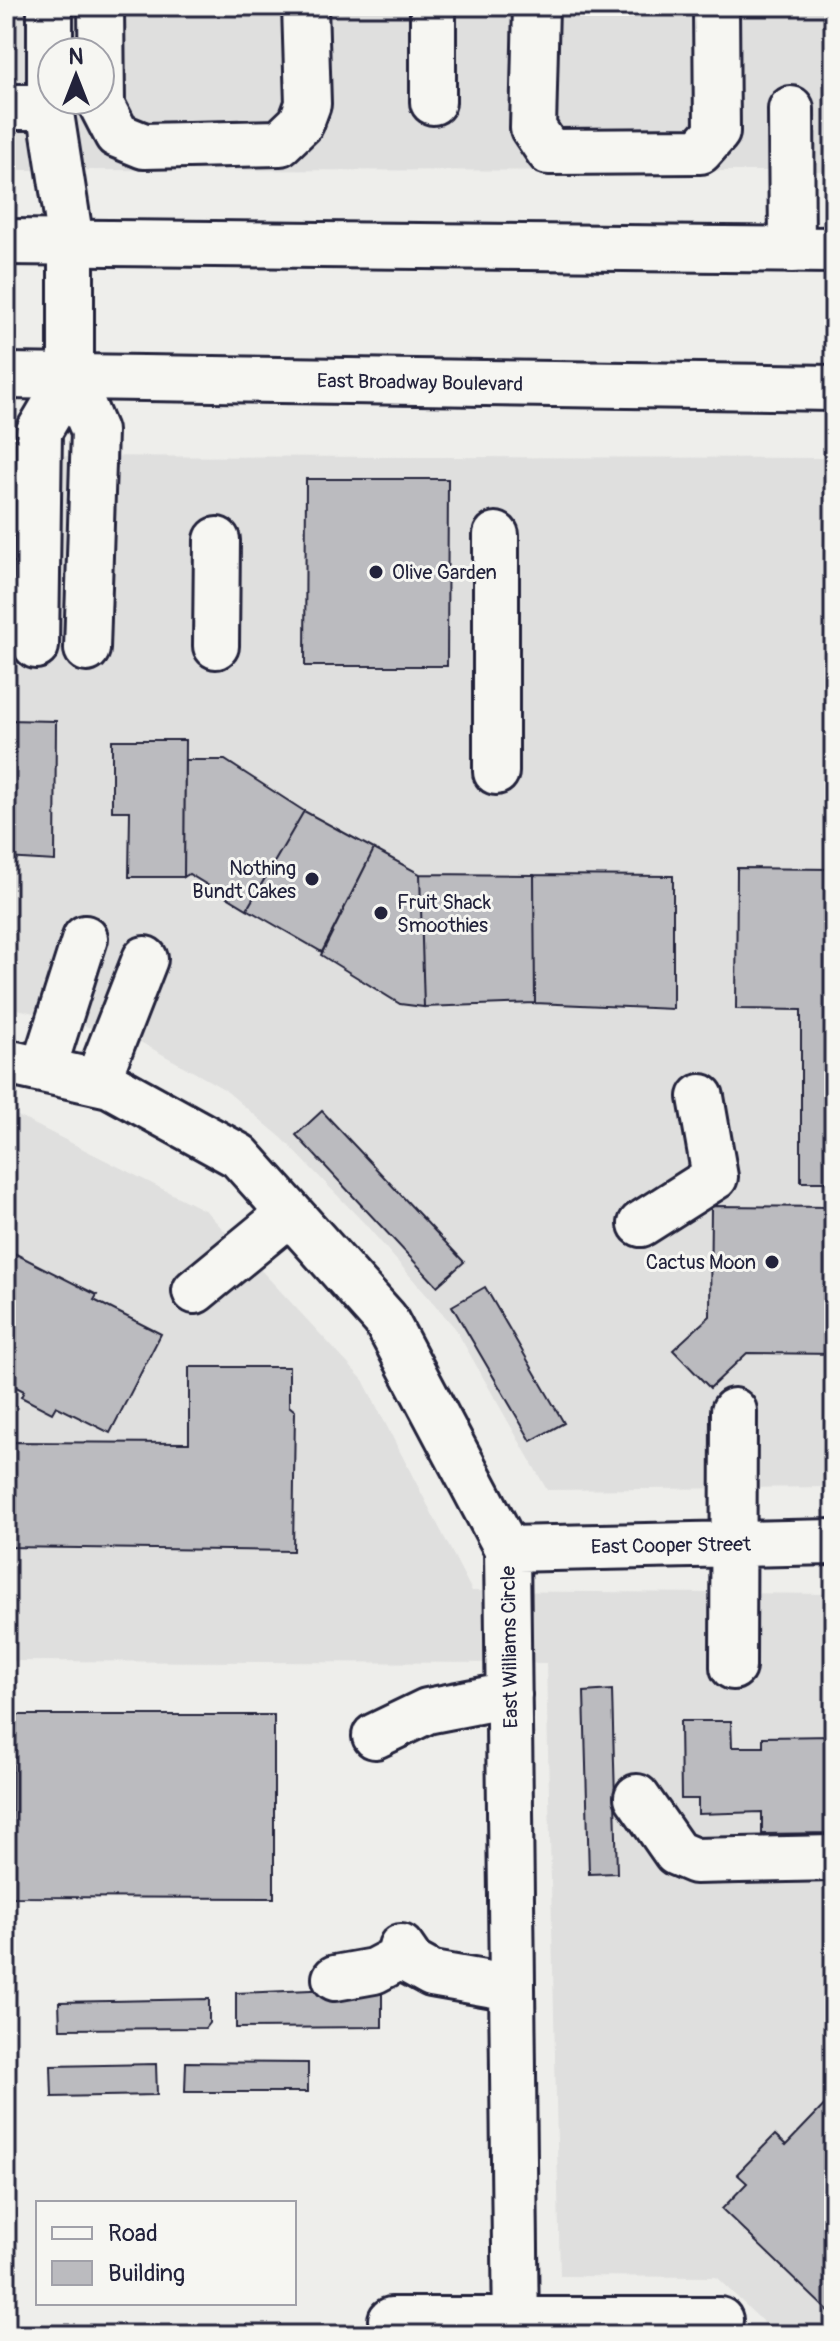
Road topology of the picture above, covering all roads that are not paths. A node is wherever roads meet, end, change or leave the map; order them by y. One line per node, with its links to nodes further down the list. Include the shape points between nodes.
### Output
1 (50, 6): 7 (street)
2 (101, 6): 3 (street, via 102,106 117,135 144,146 280,143 301,123 308,104)
3 (305, 6)
4 (433, 6): 8 (street)
5 (536, 6): 6 (street, via 533,128 549,152 700,151 717,132)
6 (716, 6)
7 (50, 36)
8 (433, 102)
9 (6, 107): 10 (street)
10 (36, 107)
11 (791, 109): 15 (street)
12 (51, 116): 14 (street)
13 (6, 242): 14 (street)
14 (71, 242): 15 (street); 17 (street)
15 (813, 250)
16 (6, 376): 17 (street, East Broadway Boulevard)
17 (71, 377): 18 (street, East Broadway Boulevard); 21 (street, via 39,431); 23 (street, via 94,431)
18 (834, 388)
19 (496, 535): 24 (street)
20 (217, 540): 22 (street)
21 (36, 646)
22 (216, 646)
23 (87, 649)
24 (496, 772)
25 (85, 938): 27 (street)
26 (145, 959): 28 (street)
27 (24, 1066): 28 (street, East Williams Circle)
28 (97, 1082): 30 (street, East Williams Circle, via 239,1156)
29 (701, 1097): 31 (street, via 715,1177)
30 (290, 1213): 32 (street); 36 (street, East Williams Circle, via 385,1319)
31 (641, 1224)
32 (195, 1291)
33 (734, 1411): 35 (street)
34 (834, 1542): 35 (street, East Cooper Street)
35 (734, 1544): 36 (street, East Cooper Street); 37 (street)
36 (507, 1549): 38 (street, East Williams Circle)
37 (733, 1667)
38 (509, 1695): 39 (street, via 427,1711); 43 (street, East Williams Circle)
39 (375, 1736)
40 (637, 1797): 41 (street, via 676,1853 695,1861)
41 (834, 1858)
42 (335, 1978): 43 (street, via 374,1971 403,1951 432,1974)
43 (512, 1988): 47 (street, East Williams Circle)
44 (391, 2320): 47 (street)
45 (720, 2320): 46 (street)
46 (640, 2327): 47 (street)
47 (516, 2328)

